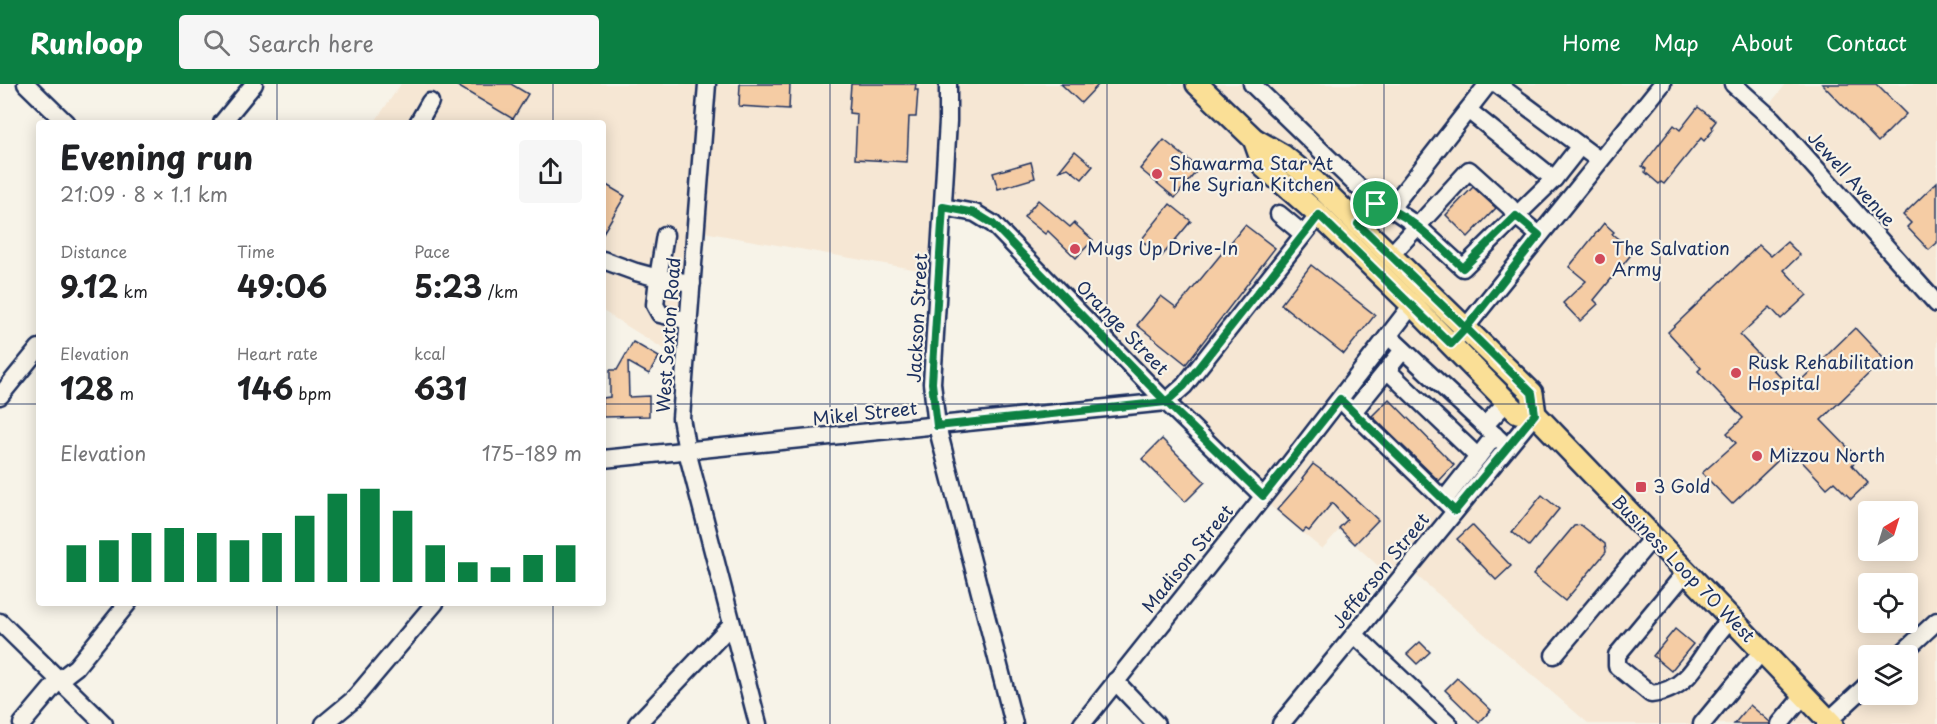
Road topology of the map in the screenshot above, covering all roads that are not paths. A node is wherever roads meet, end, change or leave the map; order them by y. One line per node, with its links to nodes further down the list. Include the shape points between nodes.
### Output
1 (26, 84): 12 (street)
2 (254, 84): 13 (street)
3 (707, 84): 32 (street, West Sexton Road)
4 (948, 84): 20 (street, Jackson Street)
5 (1197, 84): 15 (main road, Business Loop 70 West)
6 (1252, 84): 19 (street)
7 (1662, 84): 17 (street)
8 (1733, 84): 34 (street, Jewell Avenue, via 1772,119)
9 (1498, 85): 11 (street); 16 (street)
10 (430, 102): 14 (street)
11 (1468, 110): 18 (street); 19 (street)
12 (63, 120)
13 (224, 120)
14 (420, 120)
15 (1254, 139): 22 (main road, Business Loop 70 West, via 1264,167); 24 (main road, Business Loop 70 West, via 1282,155)
16 (1580, 146): 17 (street); 18 (street)
17 (1599, 160): 28 (street)
18 (1554, 179): 23 (street)
19 (1384, 206): 24 (street); 25 (street)
20 (943, 207): 44 (street, Orange Street, via 975,213 993,224); 48 (street, Jackson Street, via 932,383)
21 (1279, 214): 26 (street)
22 (1319, 215): 26 (street); 33 (main road, Business Loop 70 West)
23 (1516, 216): 25 (street, via 1463,268); 25 (street, via 1469,170); 28 (street)
24 (1358, 224): 29 (main road, Business Loop 70 West)
25 (1416, 225): 29 (street)
26 (1303, 234): 44 (street, via 1184,386)
27 (665, 235): 31 (street)
28 (1539, 235): 36 (street)
29 (1390, 255): 36 (main road, Business Loop 70 West)
30 (606, 261): 31 (street)
31 (658, 278): 32 (street); 35 (street, via 656,310)
32 (692, 283): 35 (street, West Sexton Road)
33 (1412, 304): 37 (street, Madison Street); 38 (main road, Business Loop 70 West)
34 (1937, 304)
35 (689, 321): 50 (street, West Sexton Road, via 681,418)
36 (1466, 328): 38 (street); 47 (main road, Business Loop 70 West, via 1532,393)
37 (1389, 334): 39 (street); 43 (street, Madison Street)
38 (1451, 344): 45 (main road, Business Loop 70 West)
39 (1403, 350): 41 (street); 49 (street)
40 (36, 352): 42 (street)
41 (1387, 369): 46 (street); 51 (street)
42 (0, 396)
43 (1340, 399): 46 (street); 53 (street, Madison Street)
44 (1166, 402): 48 (street, Mikel Street); 53 (street, Orange Street)
45 (1507, 402): 47 (main road, Business Loop 70 West, via 1517,412); 49 (street)
46 (1353, 412): 54 (street)
47 (1535, 414): 49 (street, Jefferson Street); 55 (main road, Business Loop 70 West)
48 (937, 426): 50 (street, Mikel Street); 77 (street, Jackson Street)
49 (1495, 436): 51 (street); 54 (street, Jefferson Street)
50 (687, 451): 52 (street, Mikel Street); 62 (street, West Sexton Road)
51 (1478, 457): 54 (street)
52 (606, 459)
53 (1263, 496): 68 (street, Madison Street)
54 (1449, 505): 63 (street, Jefferson Street)
55 (1653, 537): 56 (main road, Business Loop 70 West); 66 (street)
56 (1686, 572): 59 (main road, Business Loop 70 West); 59 (street, via 1617,655 1617,666 1651,694 1664,693 1680,685)
57 (126, 606): 67 (street, via 76,667)
58 (432, 606): 74 (street, via 353,700)
59 (1731, 618): 65 (main road, Business Loop 70 West)
60 (1937, 621): 64 (street)
61 (0, 622): 67 (street)
62 (731, 625): 75 (street); 76 (street, West Sexton Road)
63 (1355, 635): 80 (street, Jefferson Street); 81 (street)
64 (1911, 645)
65 (1762, 651): 70 (main road, Business Loop 70 West); 82 (street)
66 (1554, 655)
67 (59, 680): 72 (street); 73 (street)
68 (1115, 681): 78 (street, Madison Street); 79 (street)
69 (1858, 694): 71 (street)
70 (1804, 695): 71 (main road, Business Loop 70 West); 83 (street)
71 (1828, 723)
72 (22, 724)
73 (104, 724)
74 (324, 724)
75 (637, 724)
76 (758, 724)
77 (1014, 724)
78 (1082, 724)
79 (1156, 724)
80 (1281, 724)
81 (1449, 724)
82 (1702, 724)
83 (1780, 724)

